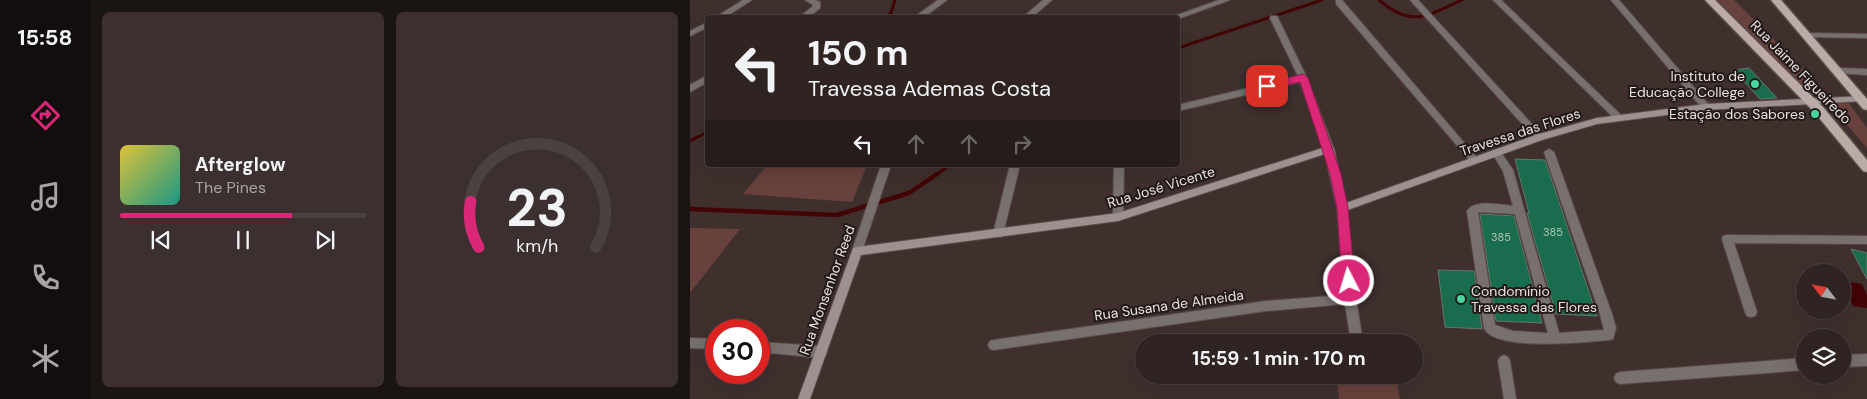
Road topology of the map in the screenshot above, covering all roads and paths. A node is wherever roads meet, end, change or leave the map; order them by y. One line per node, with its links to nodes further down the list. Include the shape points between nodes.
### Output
1 (748, 0): 14 (street)
2 (809, 0): 15 (street, via 817,4)
3 (943, 0): 16 (street)
4 (1048, 0): 17 (street)
5 (1206, 0): 13 (street)
6 (1226, 0): 13 (street)
7 (1414, 0): 34 (street)
8 (1497, 0): 33 (street)
9 (1616, 0): 31 (street)
10 (1710, 0): 29 (main road, Rua Jaime Figueiredo)
11 (1776, 0): 22 (main road)
12 (1339, 2): 38 (street)
13 (1215, 4): 18 (street)
14 (723, 15)
15 (806, 15)
16 (921, 15)
17 (1030, 15)
18 (1180, 16)
19 (1274, 18): 26 (street)
20 (705, 26): 21 (street)
21 (690, 34)
22 (1808, 35): 23 (street); 24 (main road)
23 (1867, 36)
24 (1839, 71): 25 (street); 30 (main road)
25 (1867, 72)
26 (1303, 78): 32 (street); 35 (street)
27 (705, 80): 28 (street)
28 (690, 89)
29 (1811, 101): 30 (street, Travessa das Flores); 31 (street, Travessa das Flores); 42 (main road, Rua Jaime Figueiredo)
30 (1864, 102)
31 (1706, 107): 33 (street, Travessa das Flores)
32 (1180, 108)
33 (1618, 117): 34 (street, Travessa das Flores)
34 (1539, 137): 37 (street, Travessa das Flores)
35 (1329, 149): 43 (street); 45 (street, Rua José Vicente)
36 (1549, 152): 52 (street, via 1610,328 1609,335)
37 (1497, 153): 38 (street, Travessa das Flores); 44 (street, via 1508,170)
38 (1475, 161): 43 (street, Travessa das Flores)
39 (885, 167): 48 (street, Rua Monsenhor Reed)
40 (1015, 167): 46 (street)
41 (1119, 167): 45 (street)
42 (1867, 168)
43 (1342, 208): 49 (street)
44 (1519, 210): 52 (street); 52 (street, via 1476,208 1472,212 1490,328 1505,336)
45 (1118, 217): 46 (street, Rua José Vicente)
46 (998, 234): 48 (street, Rua José Vicente)
47 (1867, 240): 50 (street, via 1727,239)
48 (857, 251): 57 (street, Rua Monsenhor Reed)
49 (1350, 299): 51 (street); 55 (street, Rua Susana de Almeida, via 1266,306)
50 (1751, 312)
51 (1356, 334)
52 (1555, 338)
53 (690, 343): 54 (street)
54 (705, 344)
55 (994, 345)
56 (770, 348): 57 (street)
57 (822, 352): 63 (street, Rua Monsenhor Reed)
58 (1867, 360): 60 (street)
59 (1504, 361): 64 (street)
60 (1851, 361)
61 (1796, 365): 62 (street)
62 (1620, 378)
63 (804, 399)
64 (1510, 399)

